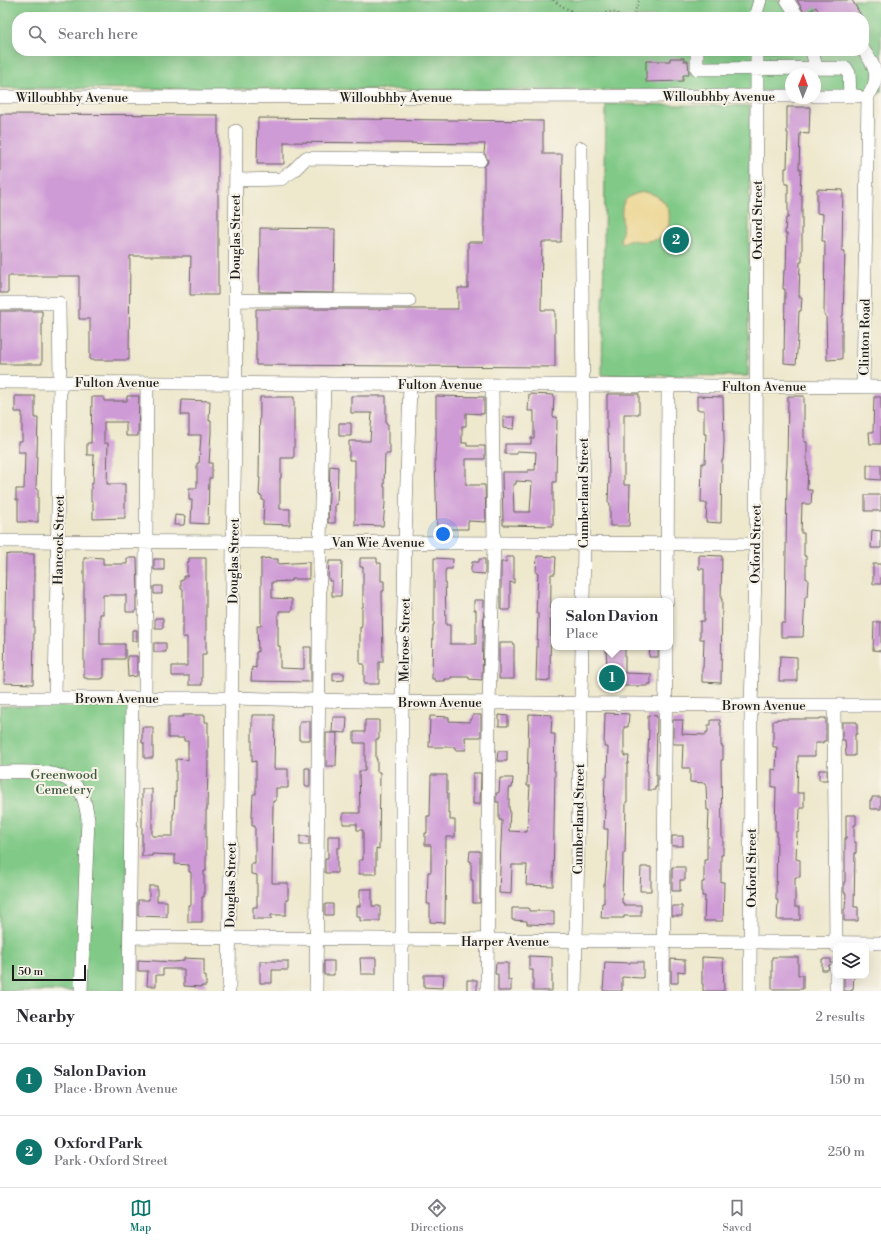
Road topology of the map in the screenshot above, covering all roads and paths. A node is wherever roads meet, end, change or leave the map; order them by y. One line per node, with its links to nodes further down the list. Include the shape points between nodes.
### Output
1 (553, 0): 5 (path)
2 (639, 0): 6 (path)
3 (760, 0): 7 (street)
4 (787, 0): 8 (street)
5 (575, 12)
6 (634, 12)
7 (757, 12)
8 (795, 12)
9 (697, 56): 14 (street, via 697,69)
10 (757, 56): 14 (street, Oxford Street)
11 (813, 56): 13 (street)
12 (867, 56): 19 (street, via 875,68 876,78 874,88)
13 (816, 67): 14 (street); 18 (street, via 846,68 849,73)
14 (757, 68): 15 (street, Oxford Street)
15 (757, 96): 16 (street, Willoubhby Avenue); 20 (street, Willoubhby Avenue); 37 (street, Oxford Street)
16 (785, 96)
17 (821, 96): 18 (street)
18 (850, 96): 19 (street)
19 (868, 96): 38 (street, Clinton Road)
20 (0, 97)
21 (236, 131): 24 (street, Douglas Street)
22 (581, 148): 35 (street, Cumberland Street)
23 (480, 160): 24 (street, via 306,158 281,179)
24 (236, 180): 25 (street, Douglas Street)
25 (235, 300): 26 (street); 31 (street, Douglas Street)
26 (409, 302)
27 (0, 303): 29 (street, Hancock Street, via 59,303)
28 (0, 382): 29 (street, Fulton Avenue)
29 (60, 382): 30 (street, Fulton Avenue); 41 (street, Hancock Street)
30 (148, 383): 31 (street, Fulton Avenue); 42 (street)
31 (236, 383): 32 (street, Fulton Avenue); 43 (street, Douglas Street)
32 (324, 383): 33 (street, Fulton Avenue); 44 (street)
33 (410, 384): 34 (street, Fulton Avenue); 45 (street, Melrose Street)
34 (492, 385): 35 (street, Fulton Avenue); 46 (street)
35 (583, 385): 36 (street, Fulton Avenue); 47 (street, Cumberland Street)
36 (668, 386): 37 (street, Fulton Avenue); 48 (street)
37 (756, 386): 38 (street, Fulton Avenue); 49 (street, Oxford Street)
38 (863, 387): 39 (street, Fulton Avenue)
39 (881, 387)
40 (0, 541): 41 (street, Van Wie Avenue)
41 (58, 541): 42 (street, Van Wie Avenue); 55 (street, Hancock Street)
42 (146, 541): 43 (street, Van Wie Avenue); 56 (street)
43 (233, 542): 44 (street, Van Wie Avenue); 57 (street, Douglas Street)
44 (320, 542): 45 (street, Van Wie Avenue); 58 (street)
45 (405, 542): 46 (street, Van Wie Avenue); 59 (street, Melrose Street)
46 (494, 543): 47 (street, Van Wie Avenue); 60 (street)
47 (584, 543): 48 (street, Van Wie Avenue); 50 (street, Cumberland Street)
48 (667, 544): 49 (street, Van Wie Avenue); 51 (street)
49 (756, 544): 63 (street, Oxford Street)
50 (583, 598)
51 (666, 598)
52 (582, 650): 61 (street, Cumberland Street)
53 (666, 650): 62 (street)
54 (0, 698): 55 (street, Brown Avenue)
55 (56, 698): 56 (street, Brown Avenue)
56 (139, 698): 57 (street, Brown Avenue); 67 (street)
57 (232, 698): 58 (street, Brown Avenue); 68 (street, Douglas Street)
58 (319, 700): 59 (street, Brown Avenue); 69 (street)
59 (403, 702): 60 (street, Brown Avenue); 70 (street, Melrose Street)
60 (489, 702): 61 (street, Brown Avenue); 71 (street)
61 (581, 703): 62 (street, Brown Avenue); 72 (street, Cumberland Street)
62 (666, 704): 63 (street, Brown Avenue); 73 (street)
63 (751, 705): 64 (street, Brown Avenue); 74 (street, Oxford Street)
64 (834, 705): 65 (street, Brown Avenue); 75 (street)
65 (881, 705)
66 (0, 772): 80 (street, via 46,772 63,776 76,786 84,800 88,819)
67 (130, 937): 68 (street, Harper Avenue); 81 (street)
68 (229, 938): 69 (street, Harper Avenue); 82 (street, Douglas Street)
69 (317, 939): 70 (street, Harper Avenue); 83 (street)
70 (403, 940): 71 (street, Harper Avenue); 84 (street, Melrose Street)
71 (487, 940): 72 (street, Harper Avenue); 85 (street)
72 (576, 941): 73 (street, Harper Avenue); 86 (street, Cumberland Street)
73 (664, 941): 74 (street, Harper Avenue); 87 (street)
74 (751, 942): 78 (street, Harper Avenue); 88 (street, Oxford Street)
75 (836, 943)
76 (869, 943): 77 (street, Harper Avenue)
77 (881, 943)
78 (833, 944)
79 (836, 979): 89 (street)
80 (81, 991)
81 (129, 991)
82 (229, 991)
83 (316, 991)
84 (402, 991)
85 (487, 991)
86 (575, 991)
87 (663, 991)
88 (750, 991)
89 (836, 991)

